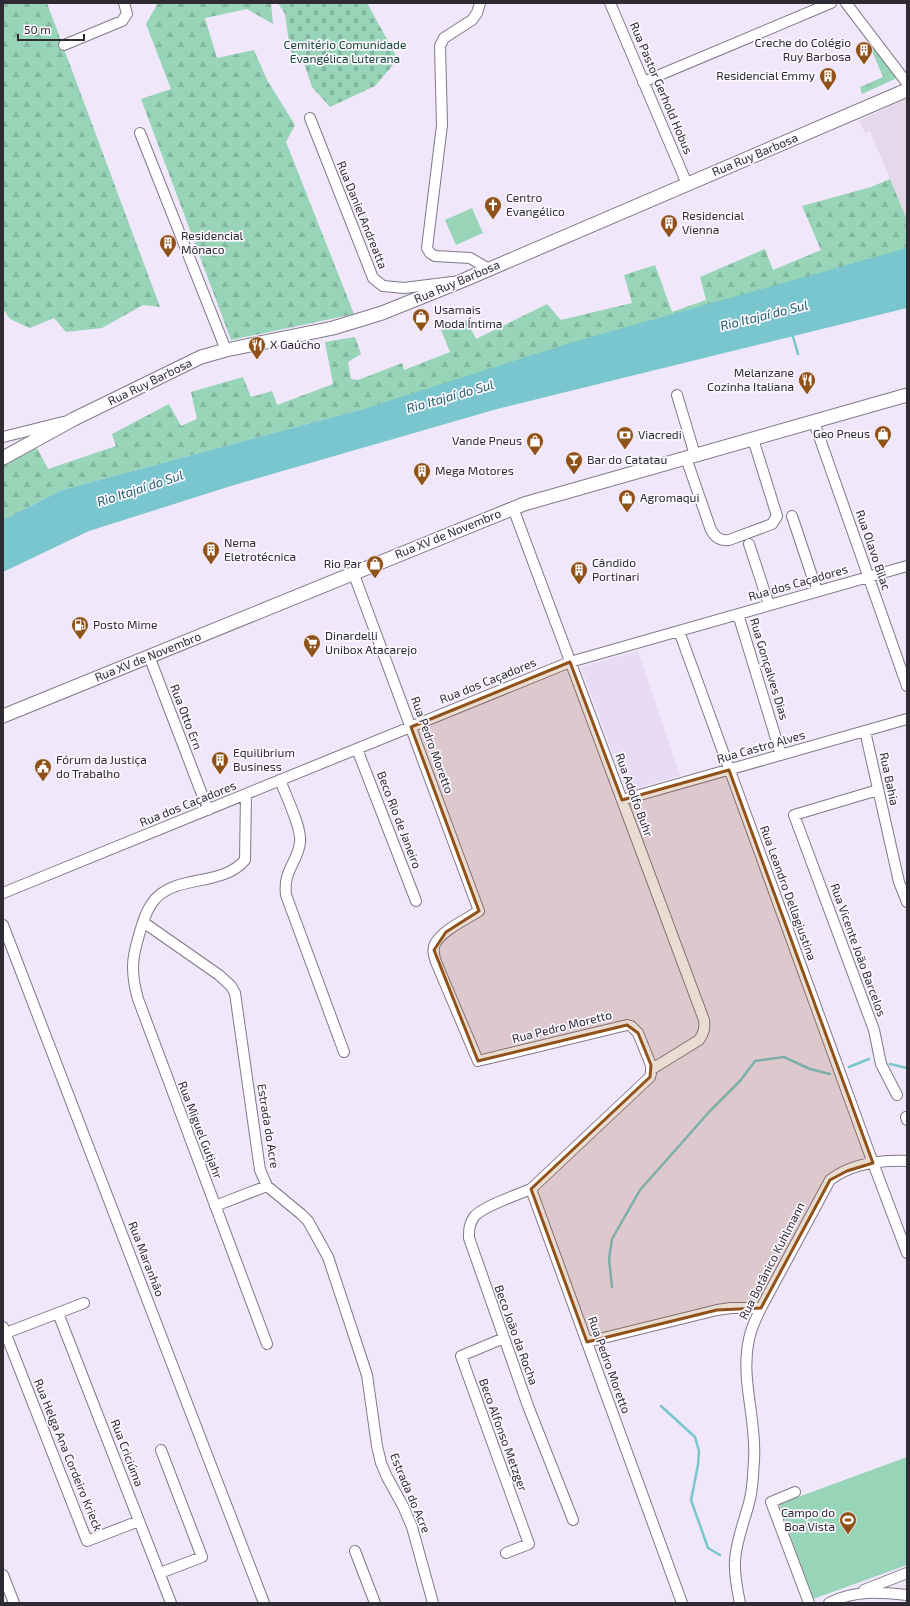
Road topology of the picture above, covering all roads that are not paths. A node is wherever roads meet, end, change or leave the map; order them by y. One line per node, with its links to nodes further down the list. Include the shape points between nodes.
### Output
1 (124, 3): 6 (street, via 127,14 122,21)
2 (480, 3): 13 (street, via 472,20 444,38 440,46 442,125 427,248 435,256 470,258)
3 (610, 3): 7 (street, Rua Pastor Gerhold Hobus)
4 (831, 3): 7 (street)
5 (846, 3): 8 (street)
6 (64, 45)
7 (643, 82): 12 (street, Rua Pastor Gerhold Hobus)
8 (907, 83)
9 (907, 90): 12 (main road, Rua Ruy Barbosa)
10 (310, 118): 14 (street, Rua Daniel Andreatta, via 373,278 383,286 404,288)
11 (140, 133): 15 (street)
12 (687, 184): 13 (main road, Rua Ruy Barbosa)
13 (489, 269): 14 (main road, Rua Ruy Barbosa)
14 (464, 280): 15 (main road, Rua Ruy Barbosa, via 357,322)
15 (226, 350): 18 (main road, Rua Ruy Barbosa, via 201,357)
16 (678, 395): 22 (street)
17 (907, 395): 19 (main road, Rua XV de Novembro)
18 (74, 419): 20 (street); 23 (main road, Rua Ruy Barbosa)
19 (814, 422): 21 (main road, Rua XV de Novembro); 29 (street, Rua Olavo Bilac)
20 (3, 437)
21 (753, 439): 22 (main road, Rua XV de Novembro); 22 (street, via 777,516 772,524 729,540 718,539 710,530)
22 (691, 456): 24 (main road, Rua XV de Novembro)
23 (3, 458)
24 (513, 508): 28 (main road, Rua XV de Novembro); 35 (street, Rua Adolfo Buhr)
25 (792, 516): 30 (street)
26 (749, 544): 31 (street)
27 (907, 566): 29 (street, Rua dos Caçadores)
28 (353, 572): 34 (main road, Rua XV de Novembro); 39 (street, Rua Pedro Moretto)
29 (869, 577): 30 (street, Rua dos Caçadores); 36 (street, Rua Olavo Bilac)
30 (817, 591): 31 (street, Rua dos Caçadores)
31 (770, 605): 32 (street, Rua dos Caçadores)
32 (738, 614): 33 (street, Rua dos Caçadores); 42 (street, Rua Gonçalves Dias)
33 (679, 631): 35 (street, Rua dos Caçadores); 43 (street, Rua Leandro Dellagiustina)
34 (149, 656): 37 (main road, Rua XV de Novembro); 48 (street, Rua Otto Ern)
35 (570, 662): 39 (street, Rua dos Caçadores); 47 (street, Rua Adolfo Buhr)
36 (907, 686)
37 (3, 716)
38 (907, 719): 40 (street, Rua Castro Alves)
39 (411, 727): 41 (street, Rua dos Caçadores); 55 (street, Rua Pedro Moretto, via 479,911 446,932 435,944 434,950 436,962 478,1061 626,1025 638,1033)
40 (865, 731): 42 (street, Rua Castro Alves); 45 (street, Rua Bahia)
41 (358, 748): 44 (street, Rua dos Caçadores); 50 (street, Beco Rio de Janeiro)
42 (781, 755): 43 (street, Rua Castro Alves)
43 (729, 770): 47 (street, Rua Castro Alves); 58 (street, Rua Leandro Dellagiustina)
44 (280, 780): 46 (street, Rua dos Caçadores); 54 (street, via 301,841 287,876 286,895)
45 (878, 790): 51 (street, Rua Bahia, via 899,882); 56 (street, Rua Vicente João Barcelos, via 794,815 874,1030 881,1064)
46 (246, 794): 48 (street, Rua dos Caçadores); 52 (street, via 245,860 235,869 222,875 181,885 159,895)
47 (622, 800): 55 (street, Rua Adolfo Buhr, via 705,1028 699,1040)
48 (208, 810): 49 (street, Rua dos Caçadores)
49 (3, 893)
50 (416, 901)
51 (907, 902)
52 (143, 922): 59 (street, Estrada do Acre, via 219,975 235,993 258,1161); 61 (street, Rua Miguel Gutjahr, via 133,958 132,970 136,992)
53 (3, 925): 83 (street, Rua Maranhão)
54 (344, 1052)
55 (652, 1069): 60 (street, via 650,1077)
56 (897, 1095)
57 (907, 1161): 58 (street, Rua Botânico Kuhlmann)
58 (873, 1163): 62 (street, Rua Leandro Dellagiustina); 64 (street, Rua Botânico Kuhlmann, via 847,1171 830,1180)
59 (267, 1186): 61 (street); 85 (street, Estrada do Acre, via 308,1221 328,1257 367,1375 381,1463 412,1527)
60 (531, 1189): 67 (street, Beco João da Rocha, via 479,1212 469,1229 471,1246); 68 (street, Rua Pedro Moretto)
61 (215, 1206): 69 (street, Rua Miguel Gutjahr)
62 (907, 1253)
63 (84, 1303): 65 (street)
64 (761, 1308): 68 (street, via 717,1310); 87 (street, Rua Botânico Kuhlmann, via 748,1340 747,1372 754,1459 750,1498 736,1549 734,1570)
65 (58, 1313): 66 (street); 73 (street, Rua Criciúma)
66 (4, 1330): 73 (street, Rua Helga Ana Cordeiro Krieck, via 87,1541)
67 (504, 1338): 72 (street, Beco João da Rocha); 75 (street, Beco Alfonso Metzger, via 461,1356 529,1544)
68 (587, 1342): 86 (street, Rua Pedro Moretto)
69 (267, 1344)
70 (161, 1450): 76 (street, via 202,1557)
71 (795, 1492): 88 (street, via 771,1502)
72 (573, 1520)
73 (139, 1521): 76 (street, Rua Criciúma)
74 (355, 1551): 84 (street)
75 (506, 1553)
76 (160, 1573): 82 (street, Rua Criciúma)
77 (907, 1573): 79 (street)
78 (3, 1575): 81 (street)
79 (855, 1594): 80 (street, via 872,1592); 89 (street)
80 (907, 1595)
81 (14, 1603)
82 (171, 1603)
83 (264, 1603)
84 (375, 1603)
85 (433, 1603)
86 (682, 1603)
87 (740, 1603)
88 (809, 1603)
89 (829, 1603)

